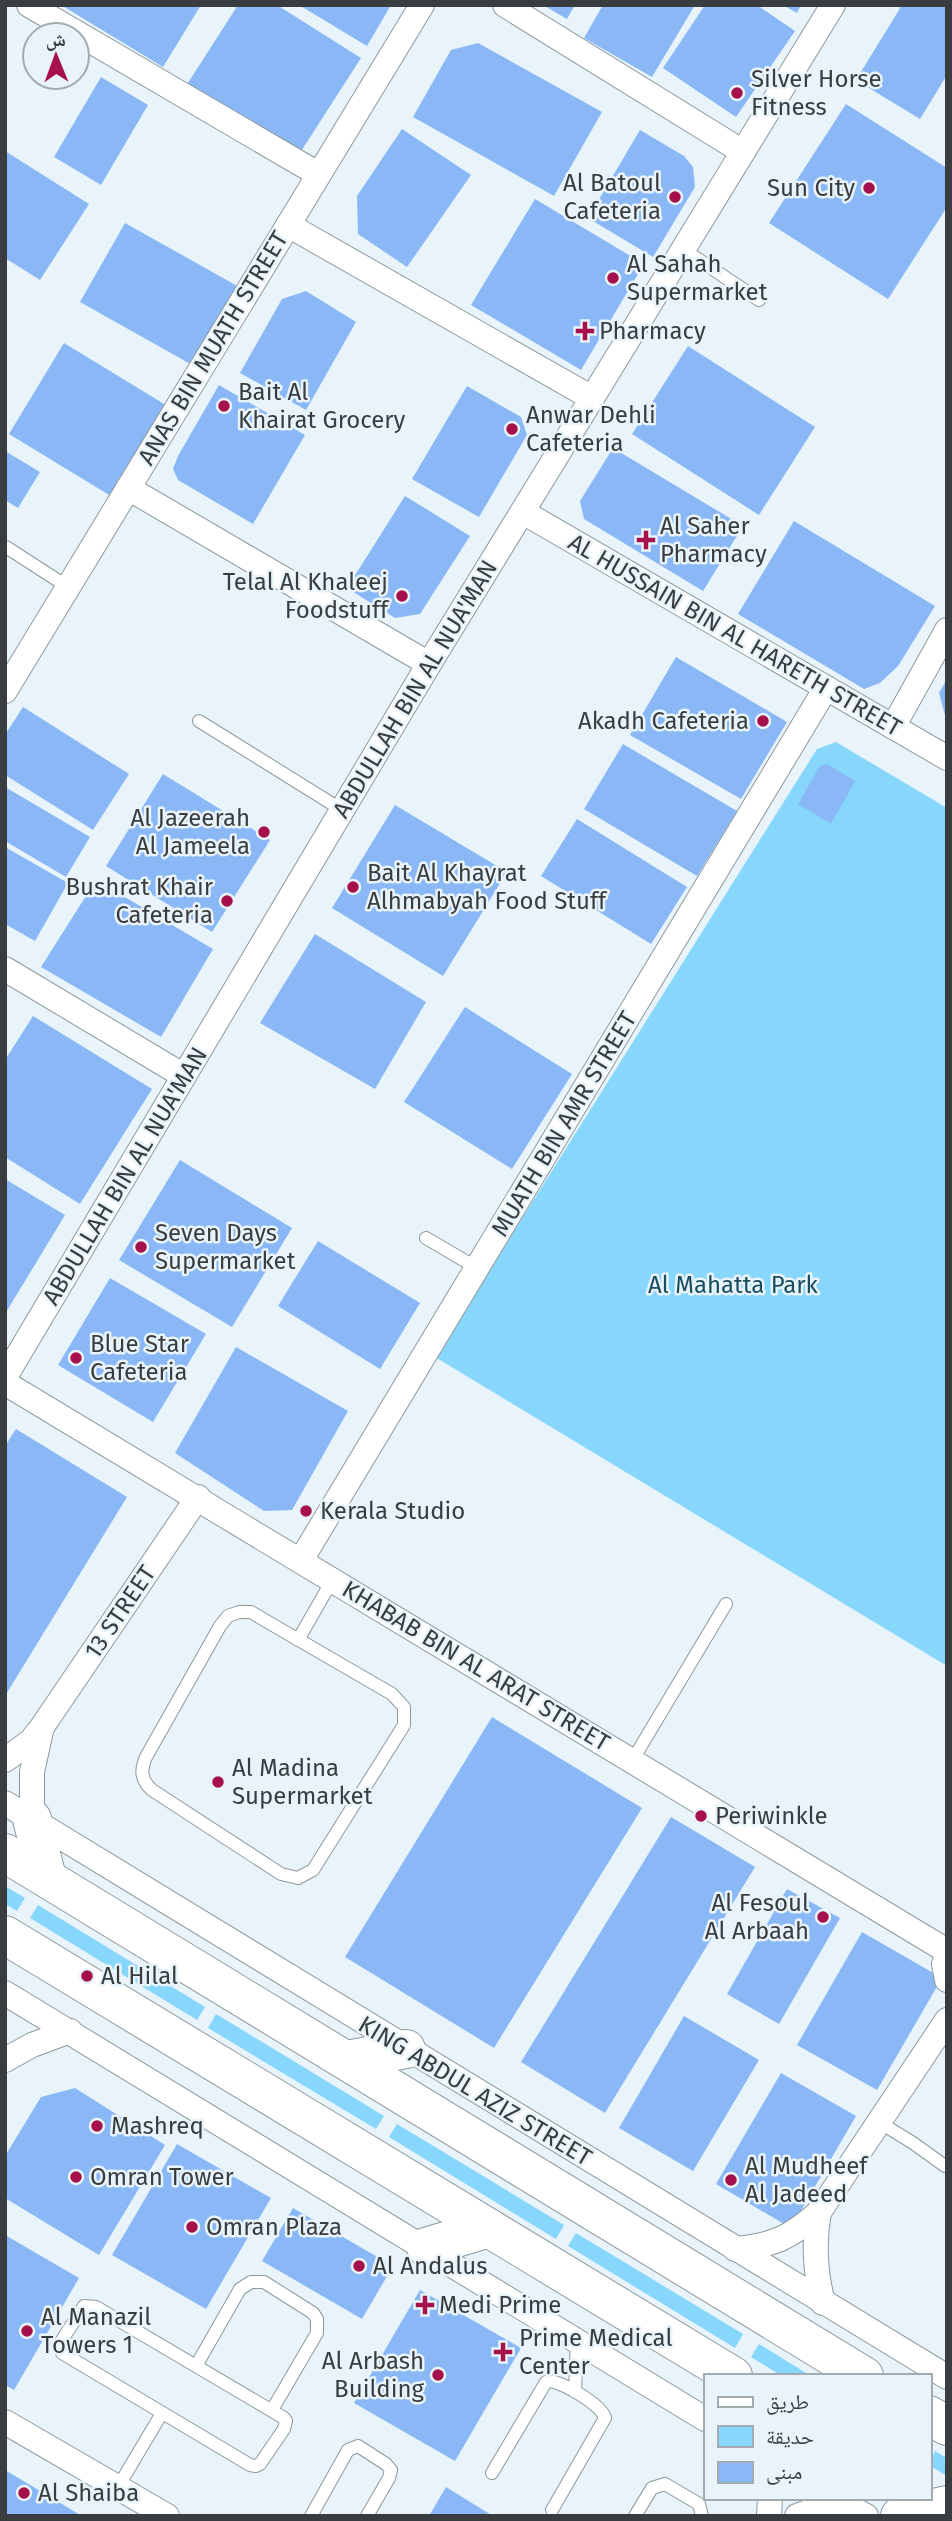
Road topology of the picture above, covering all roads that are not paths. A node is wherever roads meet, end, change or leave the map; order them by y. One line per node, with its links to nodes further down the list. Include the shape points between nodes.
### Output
1 (29, 5): 6 (street)
2 (422, 5): 6 (street, ANAS BIN MUATH STREET)
3 (505, 5): 5 (street)
4 (833, 5): 5 (street, ABDULLAH BIN AL NUA'MAN)
5 (743, 152): 8 (street, ABDULLAH BIN AL NUA'MAN)
6 (318, 174): 7 (street, ANAS BIN MUATH STREET)
7 (288, 225): 10 (street); 11 (street, ANAS BIN MUATH STREET)
8 (683, 249): 9 (lane); 10 (street, ABDULLAH BIN AL NUA'MAN)
9 (759, 300)
10 (592, 398): 12 (street, ABDULLAH BIN AL NUA'MAN)
11 (128, 488): 14 (street, ANAS BIN MUATH STREET); 16 (street)
12 (523, 512): 16 (street, ABDULLAH BIN AL NUA'MAN); 17 (street, AL HUSSAIN BIN AL HARETH STREET)
13 (6, 547): 14 (lane)
14 (68, 587): 18 (street, ANAS BIN MUATH STREET)
15 (947, 630): 20 (street)
16 (429, 664): 22 (street, ABDULLAH BIN AL NUA'MAN)
17 (826, 688): 20 (street, AL HUSSAIN BIN AL HARETH STREET); 26 (street, MUATH BIN AMR STREET)
18 (5, 691)
19 (199, 721): 22 (lane)
20 (893, 727): 21 (street, AL HUSSAIN BIN AL HARETH STREET)
21 (947, 758)
22 (342, 810): 24 (street, ABDULLAH BIN AL NUA'MAN)
23 (5, 969): 24 (street)
24 (184, 1076): 27 (street, ABDULLAH BIN AL NUA'MAN)
25 (426, 1238): 26 (lane)
26 (477, 1268): 29 (street, MUATH BIN AMR STREET)
27 (5, 1380): 28 (street, KHABAB BIN AL ARAT STREET)
28 (198, 1497): 29 (street, KHABAB BIN AL ARAT STREET); 33 (street, 13 STREET)
29 (301, 1560): 30 (street, KHABAB BIN AL ARAT STREET)
30 (333, 1579): 32 (lane); 35 (street, KHABAB BIN AL ARAT STREET)
31 (726, 1604): 35 (lane)
32 (298, 1640): 32 (lane, via 251,1612 228,1616 146,1757 142,1775 145,1784 180,1809 281,1874 298,1878 313,1870 406,1716 392,1694)
33 (42, 1727): 34 (street, 13 STREET); 36 (street, 13 STREET)
34 (5, 1760)
35 (632, 1761): 40 (street, KHABAB BIN AL ARAT STREET)
36 (18, 1811): 38 (highway); 46 (street, KING ABDUL AZIZ STREET)
37 (5, 1853): 38 (highway, KING ABDUL AZIZ STREET)
38 (47, 1878): 48 (highway, KING ABDUL AZIZ STREET)
39 (5, 1934): 52 (highway)
40 (947, 1951)
41 (947, 1957): 42 (street)
42 (947, 1980)
43 (5, 1993): 45 (street)
44 (947, 2020): 49 (street)
45 (70, 2031): 47 (street); 53 (street)
46 (406, 2049): 48 (highway); 54 (street, KING ABDUL AZIZ STREET)
47 (5, 2060)
48 (347, 2060): 59 (highway, KING ABDUL AZIZ STREET)
49 (879, 2122): 50 (lane); 51 (street)
50 (946, 2166)
51 (819, 2212): 54 (street, via 781,2240); 55 (street, via 814,2258)
52 (489, 2228): 53 (highway); 58 (highway)
53 (426, 2247): 56 (street)
54 (735, 2249): 55 (street, KING ABDUL AZIZ STREET)
55 (823, 2303): 60 (street, KING ABDUL AZIZ STREET)
56 (577, 2340): 61 (lane); 65 (street)
57 (196, 2366): 62 (lane); 62 (lane, via 240,2289 251,2282 264,2283 313,2313 318,2326); 63 (lane, via 96,2307 80,2309 60,2343 62,2353)
58 (730, 2374)
59 (861, 2374)
60 (947, 2377)
61 (575, 2392): 68 (lane, via 554,2380 546,2382); 73 (lane, via 601,2408 605,2418)
62 (272, 2410): 63 (lane, via 284,2418 285,2425 256,2466)
63 (162, 2413): 69 (lane)
64 (931, 2416): 67 (highway)
65 (704, 2418)
66 (5, 2422): 69 (street)
67 (947, 2426)
68 (492, 2473)
69 (118, 2487): 74 (street)
70 (931, 2495): 72 (highway)
71 (836, 2500): 79 (street); 80 (street)
72 (947, 2505): 81 (highway)
73 (552, 2510)
74 (167, 2516)
75 (311, 2516): 76 (lane, via 348,2450 355,2446 391,2470)
76 (367, 2516)
77 (635, 2516): 78 (lane, via 652,2488 665,2484 699,2504)
78 (702, 2516)
79 (797, 2516)
80 (866, 2516)
81 (900, 2516)

